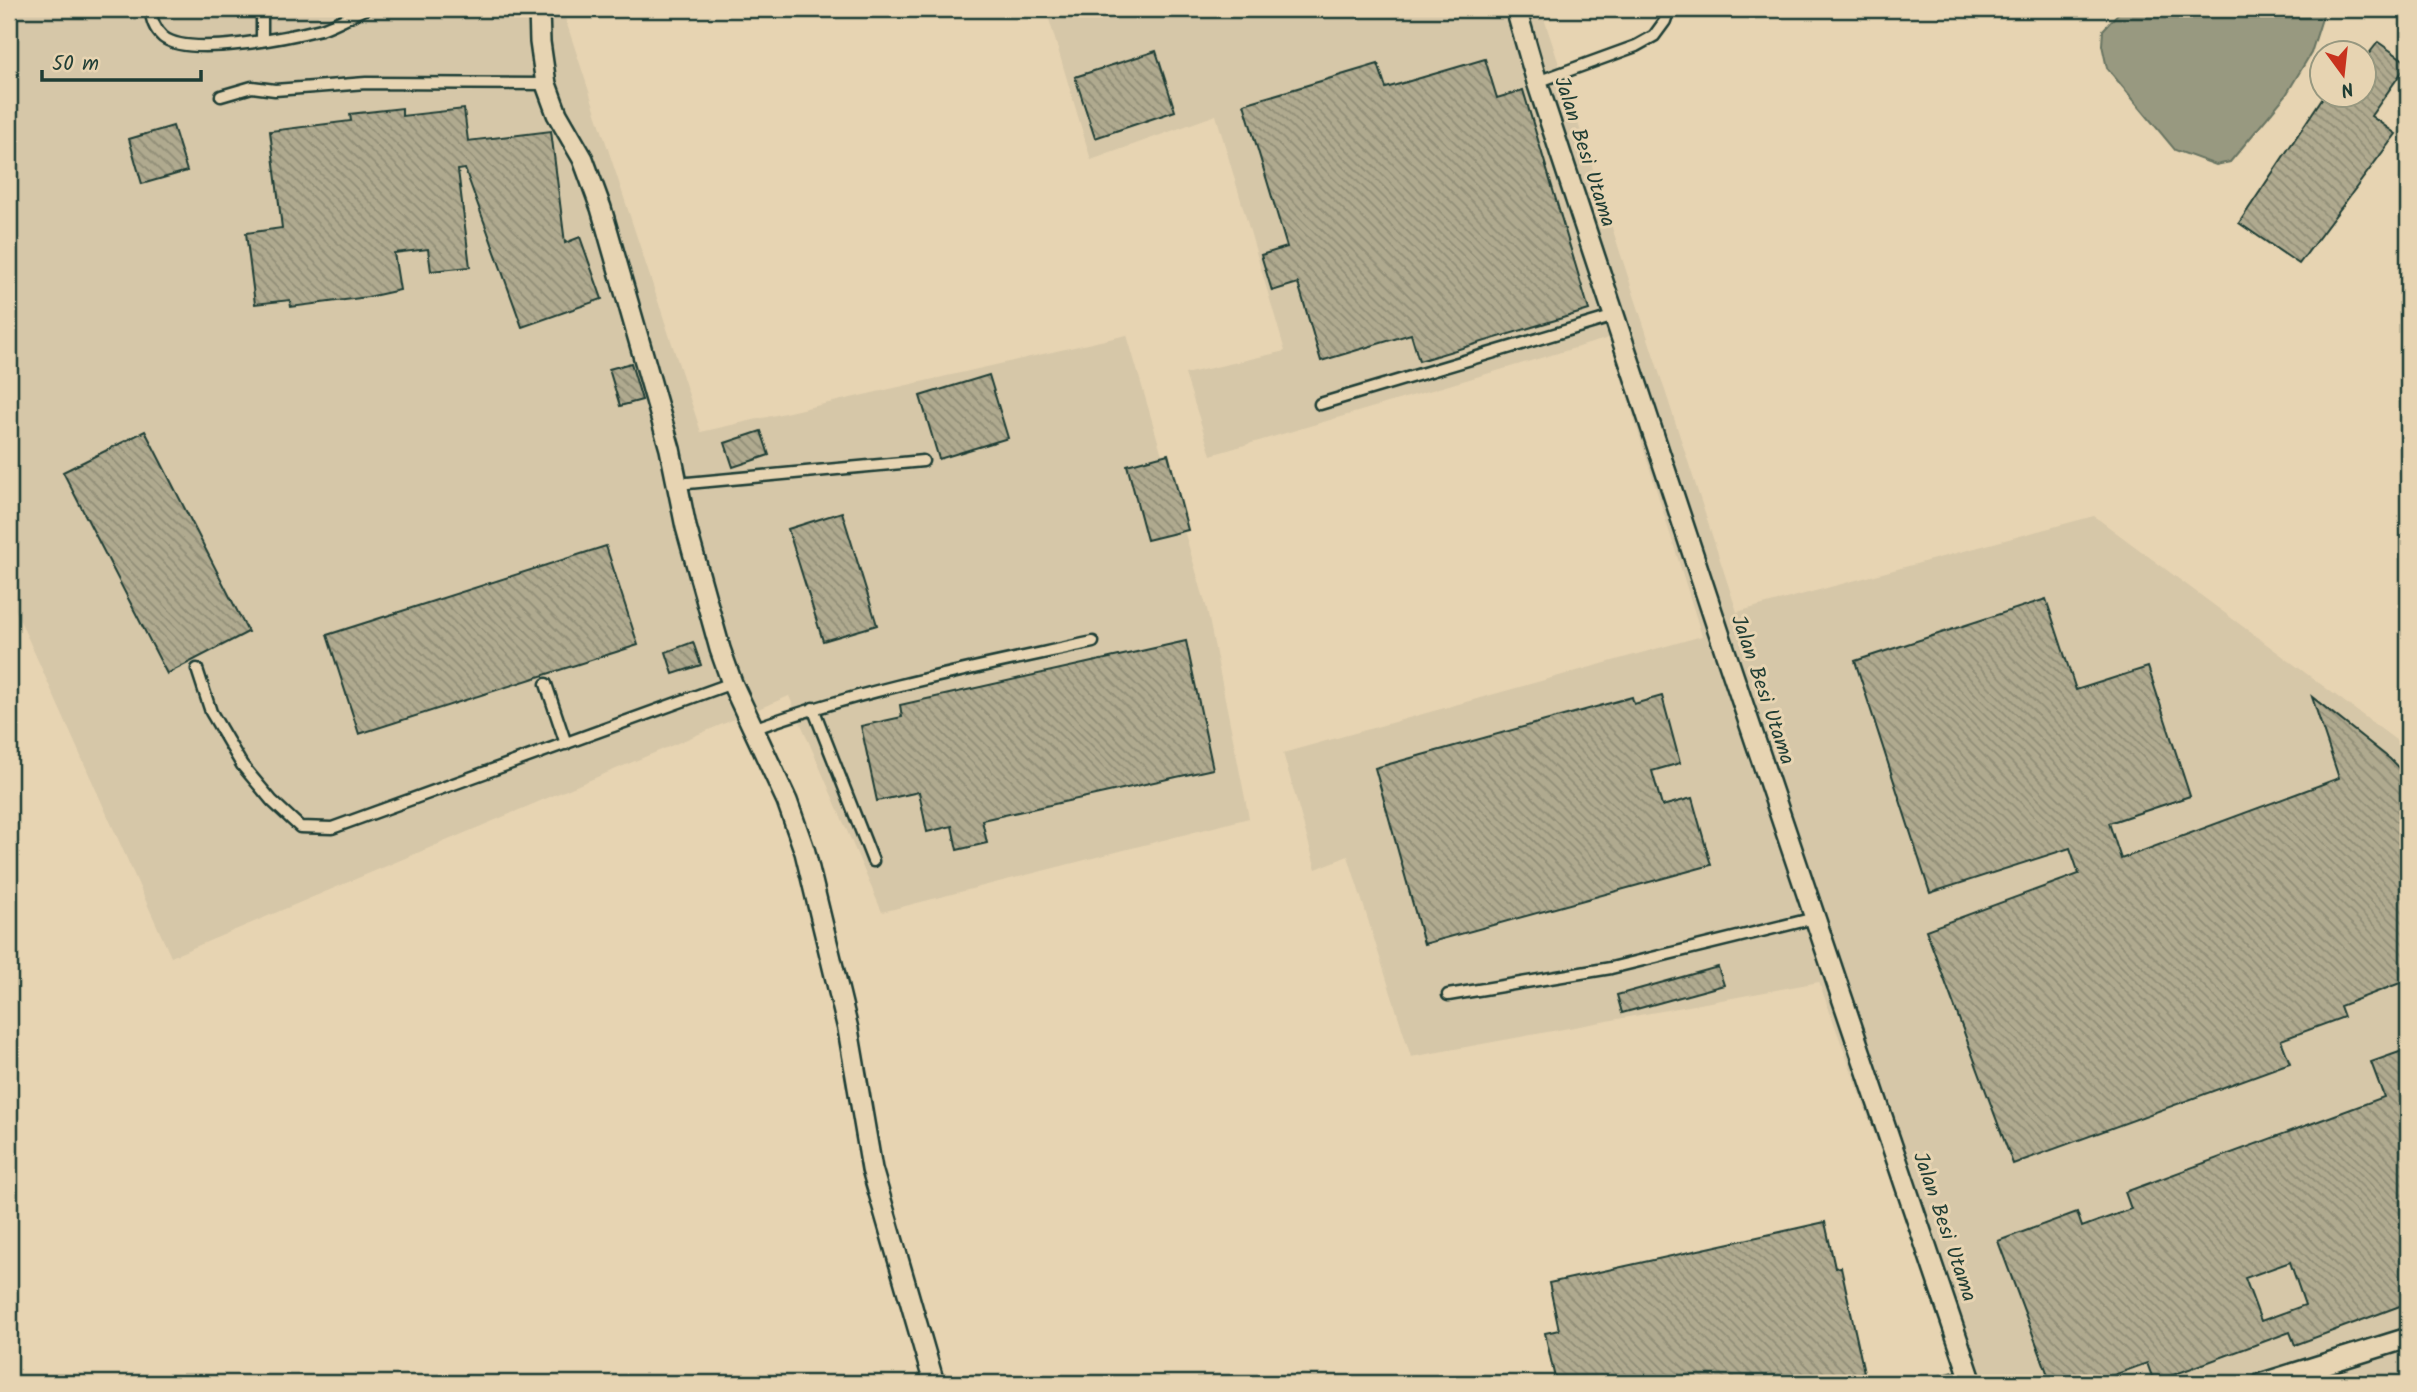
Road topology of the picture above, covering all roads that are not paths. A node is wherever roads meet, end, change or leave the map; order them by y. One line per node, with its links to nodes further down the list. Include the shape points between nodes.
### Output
1 (150, 9): 7 (lane, via 154,27 184,46)
2 (266, 9): 7 (lane)
3 (365, 9): 7 (lane, via 323,28)
4 (539, 9): 9 (street)
5 (1516, 9): 8 (street, Jalan Besi Utama)
6 (1669, 9): 8 (lane, via 1654,36 1636,46)
7 (262, 41)
8 (1537, 82): 11 (street, Jalan Besi Utama)
9 (545, 84): 10 (lane, via 252,87); 14 (street, via 583,159 601,208)
10 (221, 96)
11 (1615, 316): 12 (lane); 23 (street, Jalan Besi Utama)
12 (1320, 404)
13 (923, 461): 14 (lane)
14 (677, 484): 17 (street, via 685,527)
15 (1093, 642): 19 (lane)
16 (197, 669): 21 (lane, via 211,712 242,765 300,827 332,828)
17 (732, 683): 20 (street); 21 (lane)
18 (546, 684): 21 (lane)
19 (813, 708): 20 (lane); 22 (lane)
20 (753, 729): 27 (street, via 788,801 805,852 848,1029 872,1170)
21 (566, 744)
22 (873, 861)
23 (1815, 918): 24 (lane, via 1611,968); 26 (street, Jalan Besi Utama)
24 (1448, 995)
25 (2408, 1338): 29 (street)
26 (1971, 1379): 28 (lane)
27 (934, 1383)
28 (1936, 1383)
29 (2263, 1383)

